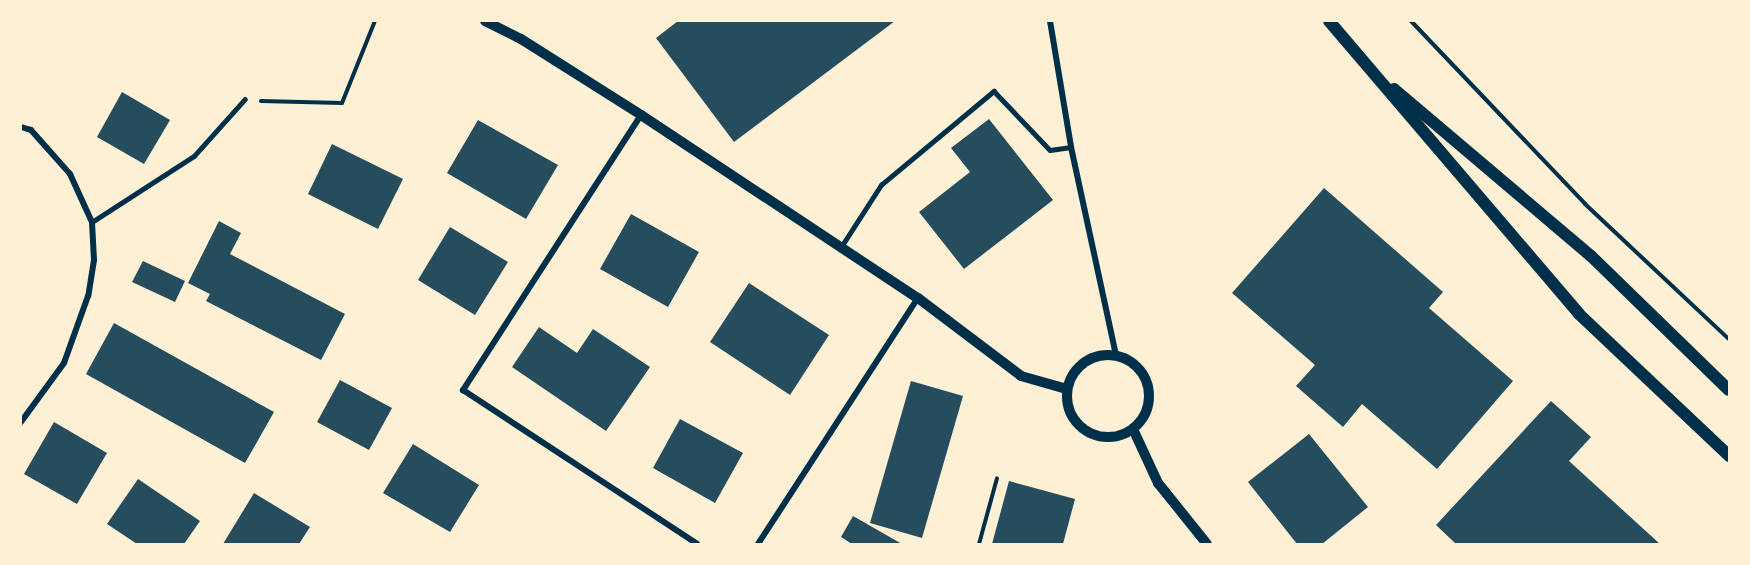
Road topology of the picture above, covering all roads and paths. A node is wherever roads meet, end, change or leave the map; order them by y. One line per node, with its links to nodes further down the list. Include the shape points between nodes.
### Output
1 (375, 21): 7 (path, via 342,104)
2 (485, 21): 8 (street, via 521,39)
3 (1050, 21): 10 (street)
4 (1329, 21): 6 (main road)
5 (1411, 21): 14 (path, via 1585,204)
6 (1365, 65): 17 (main road, via 1591,256); 20 (main road, via 1579,314)
7 (245, 99): 11 (lane, via 194,156)
8 (641, 115): 12 (street); 22 (street, via 463,390)
9 (21, 127): 11 (street, via 31,130 70,174)
10 (1071, 147): 12 (lane, via 1050,150 994,91 880,185); 15 (street)
11 (92, 222): 18 (street, via 94,260 88,296 64,363)
12 (841, 247): 13 (street)
13 (918, 298): 16 (street, via 1021,376); 23 (street)
14 (1729, 339)
15 (1116, 356): 16 (street, via 1103,355 1080,366); 19 (street, via 1129,361 1146,381 1148,407)
16 (1067, 389): 19 (street, via 1072,417 1093,435 1107,438)
17 (1729, 390)
18 (21, 422)
19 (1133, 429): 25 (street, via 1158,483)
20 (1729, 456)
21 (997, 478): 24 (path)
22 (697, 544)
23 (758, 544)
24 (979, 544)
25 (1207, 544)

